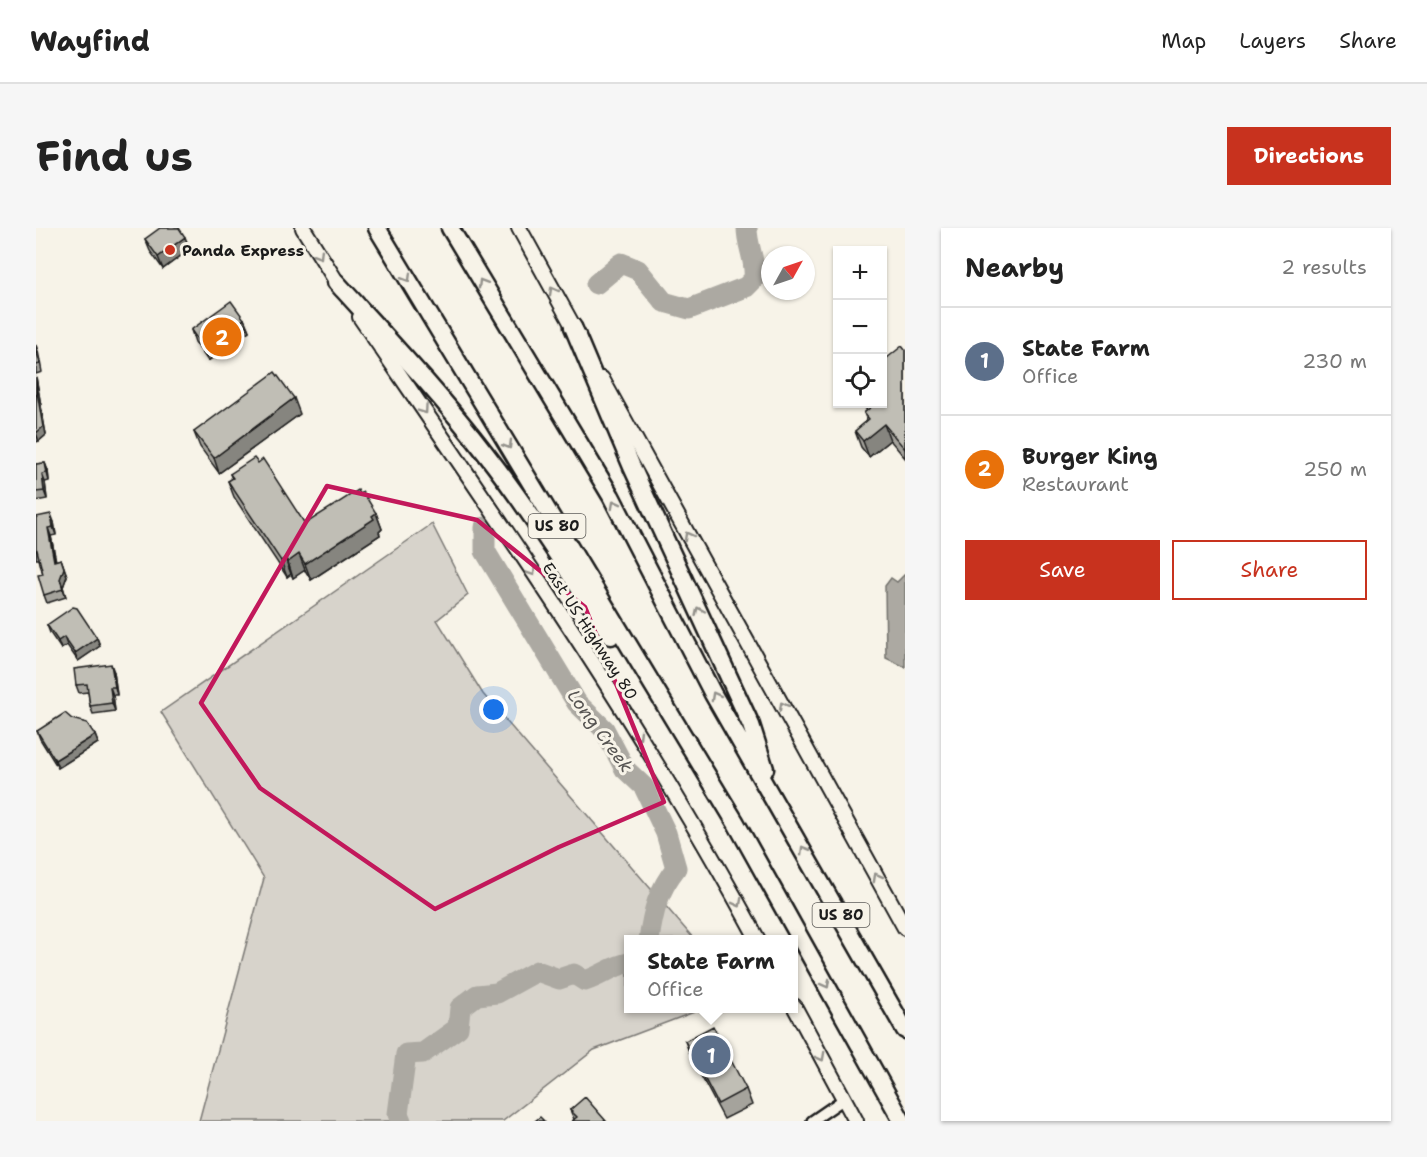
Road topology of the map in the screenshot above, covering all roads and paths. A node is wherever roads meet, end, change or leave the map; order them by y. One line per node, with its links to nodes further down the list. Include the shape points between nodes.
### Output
1 (303, 228): 5 (main road, East US Highway 80, one-way to 5)
2 (377, 228): 8 (highway, US 80, one-way to 8)
3 (450, 228): 7 (highway, US 80, one-way to 3, via 714,694 611,496)
4 (519, 228): 6 (main road, one-way to 4)
5 (336, 282): 8 (highway, via 487,454); 10 (main road, East US Highway 80, one-way to 10, via 467,471 625,713)
6 (573, 327): 7 (highway, one-way to 6, via 751,725 632,467); 9 (main road, one-way to 6)
7 (776, 801): 12 (highway, US 80, one-way to 7)
8 (736, 823): 16 (highway, US 80, one-way to 16)
9 (905, 928)
10 (756, 935)
11 (798, 1013): 13 (main road, one-way to 13)
12 (905, 1030)
13 (844, 1099): 14 (street); 15 (main road)
14 (812, 1121)
15 (856, 1121)
16 (902, 1121)

